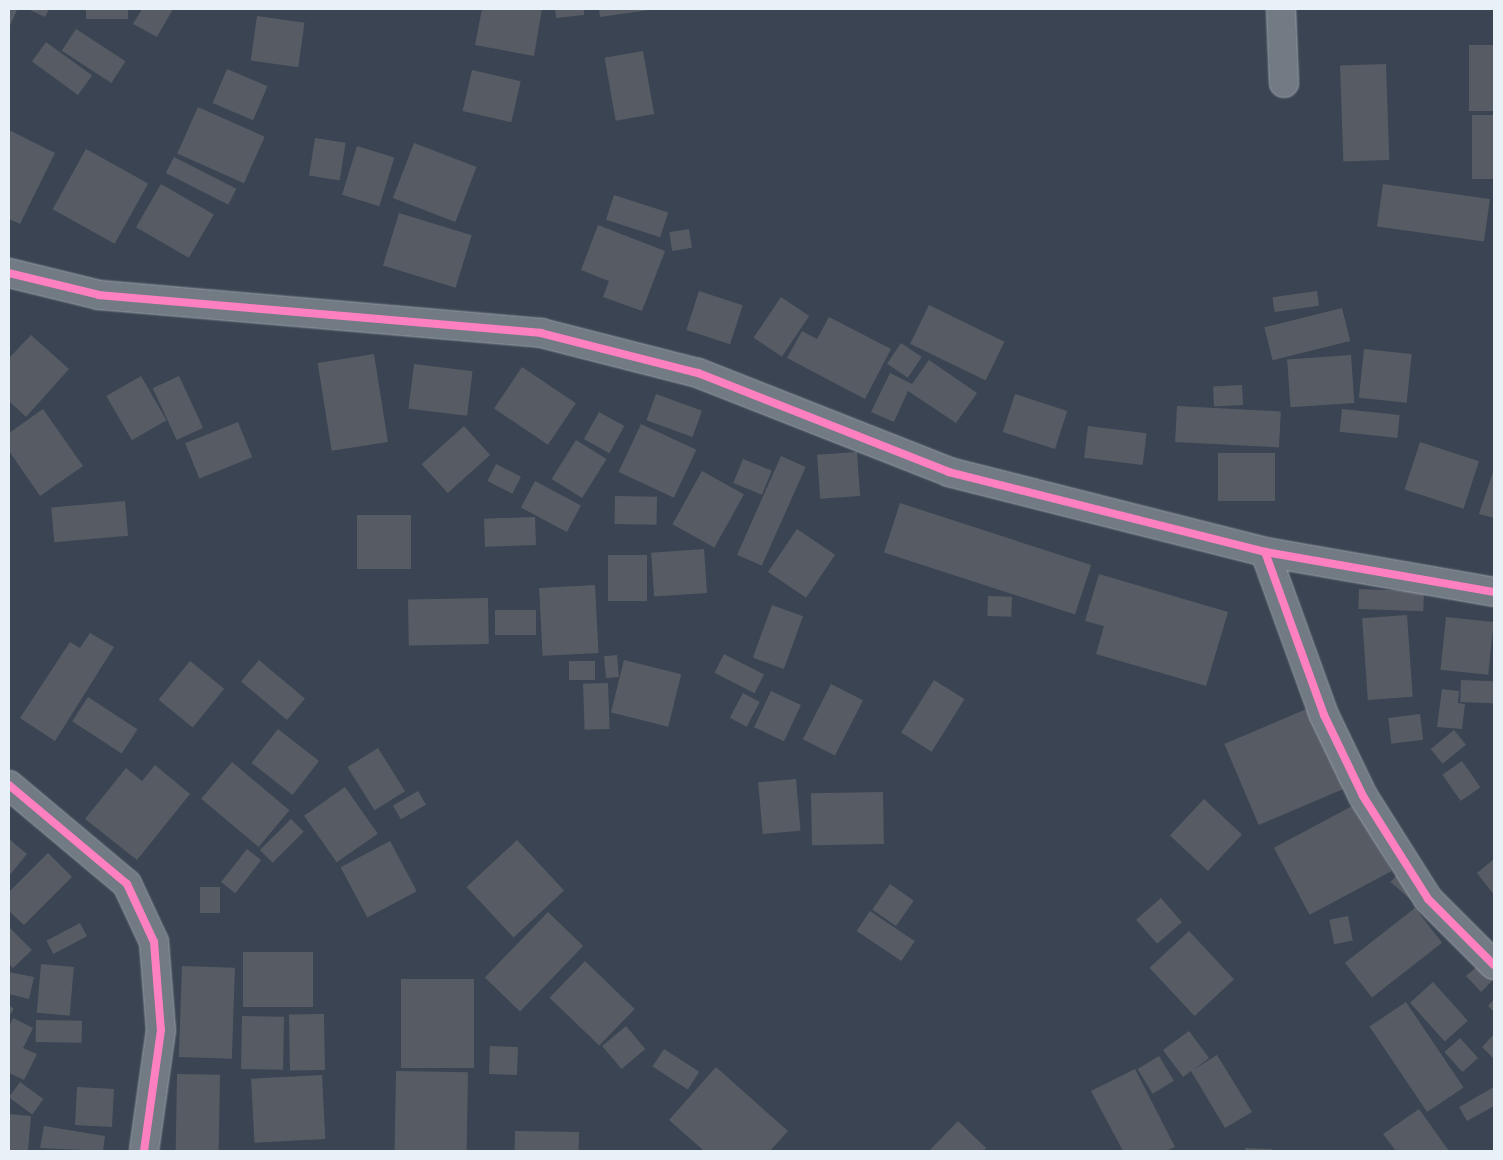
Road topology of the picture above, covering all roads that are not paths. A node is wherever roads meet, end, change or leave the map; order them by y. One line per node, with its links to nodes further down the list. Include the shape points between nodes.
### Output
1 (1281, 9): 2 (street)
2 (1284, 83)
3 (9, 273): 4 (street, via 99,295 550,335 698,373 949,472)
4 (1265, 552): 5 (street); 7 (street, via 1324,715 1363,796 1428,899)
5 (1494, 592)
6 (9, 785): 8 (street, via 127,884 154,942 161,1030)
7 (1494, 965)
8 (144, 1151)

